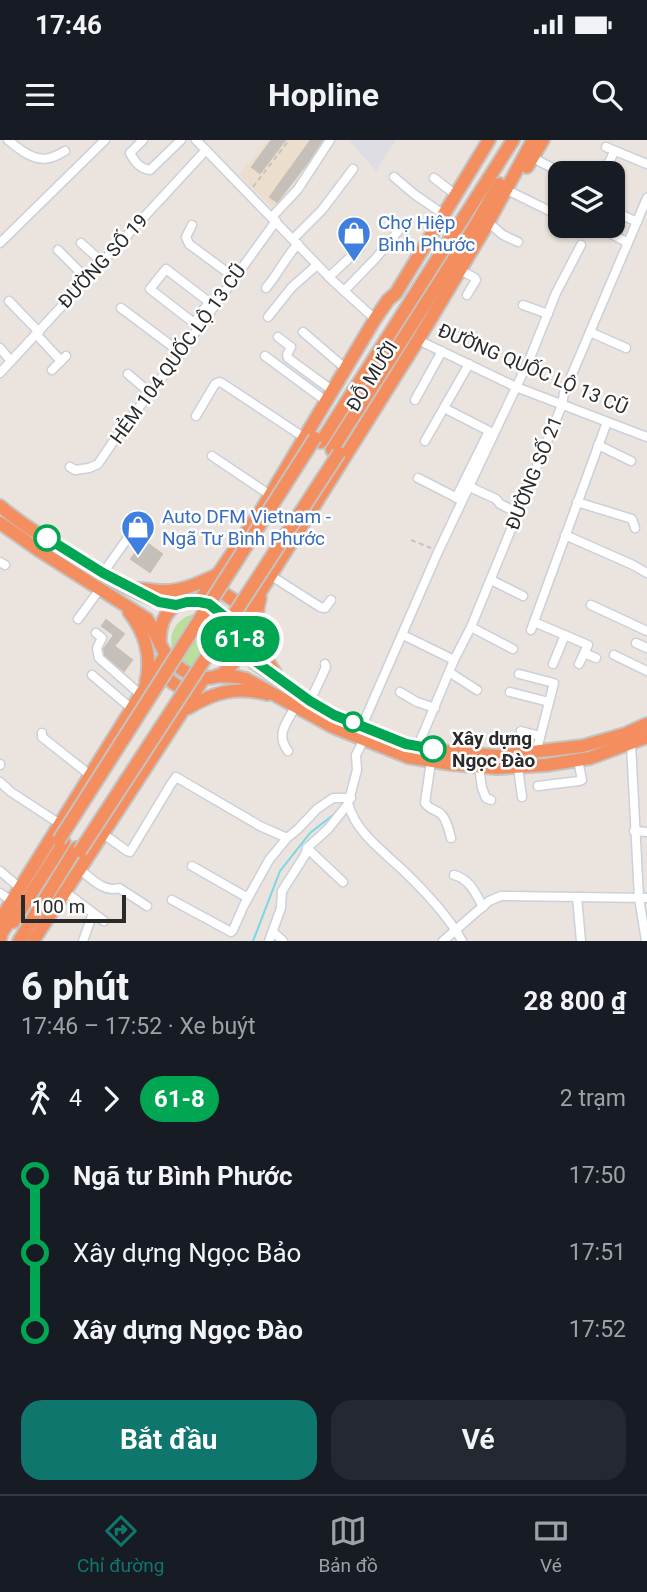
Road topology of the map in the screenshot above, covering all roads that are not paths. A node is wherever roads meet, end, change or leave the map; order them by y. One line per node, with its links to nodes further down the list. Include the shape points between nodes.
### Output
1 (8, 140): 14 (street, via 38,158)
2 (105, 140): 36 (street)
3 (143, 140): 4 (street, via 130,152 142,168 150,170)
4 (181, 140)
5 (196, 140): 13 (street)
6 (330, 140): 28 (street, HẺM 104 QUỐC LỘ 13 CŨ)
7 (483, 140): 22 (highway, ĐỖ MƯỜI)
8 (489, 140): 51 (highway, ĐỖ MƯỜI)
9 (513, 140): 57 (highway, ĐỖ MƯỜI)
10 (525, 140): 31 (highway, ĐỖ MƯỜI)
11 (533, 140): 31 (highway, ĐỖ MƯỜI)
12 (544, 140): 15 (highway)
13 (206, 150): 28 (street); 42 (street, ĐƯỜNG SỐ 19)
14 (65, 151)
15 (533, 158): 18 (street); 23 (highway)
16 (607, 161): 17 (street, via 610,150)
17 (647, 164)
18 (548, 166)
19 (353, 169): 34 (street)
20 (394, 177): 26 (street)
21 (434, 178): 22 (street)
22 (452, 192): 26 (highway, ĐỖ MƯỜI)
23 (511, 192): 25 (street); 31 (highway)
24 (647, 198): 29 (street, ĐƯỜNG SỐ 21)
25 (548, 211)
26 (440, 212): 51 (highway, ĐỖ MƯỜI)
27 (625, 216): 29 (street)
28 (274, 219): 34 (street); 46 (street, HẺM 104 QUỐC LỘ 13 CŨ)
29 (637, 222): 38 (street, ĐƯỜNG SỐ 21)
30 (192, 225): 46 (street, via 186,237 189,244)
31 (483, 227): 35 (street); 44 (highway, ĐỖ MƯỜI); 62 (highway, ĐỖ MƯỜI)
32 (399, 230): 49 (street)
33 (619, 238): 38 (street)
34 (296, 242): 43 (street); 48 (street)
35 (518, 242)
36 (0, 243)
37 (81, 243): 42 (street)
38 (628, 243): 60 (street, ĐƯỜNG SỐ 21)
39 (581, 245): 55 (street)
40 (360, 248): 45 (street)
41 (58, 250): 47 (street)
42 (102, 262): 47 (street, ĐƯỜNG SỐ 19)
43 (317, 265): 45 (street); 56 (street)
44 (460, 270): 50 (street, via 476,280); 62 (highway, ĐỖ MƯỜI)
45 (329, 277): 49 (street)
46 (235, 278): 58 (street, HẺM 104 QUỐC LỘ 13 CŨ)
47 (87, 279): 61 (street, ĐƯỜNG SỐ 19)
48 (266, 288)
49 (344, 291): 57 (street)
50 (467, 295)
51 (388, 300): 57 (highway, ĐỖ MƯỜI)
52 (9, 301): 61 (street)
53 (523, 305): 55 (street)
54 (121, 308): 67 (street)
55 (548, 314): 75 (street)
56 (268, 317)
57 (384, 324): 71 (highway, ĐỖ MƯỜI); 84 (highway, ĐỖ MƯỜI)
58 (197, 325): 58 (street, via 150,289 166,269 209,302); 67 (street, HẺM 104 QUỐC LỘ 13 CŨ)
59 (303, 332): 71 (street)
60 (590, 332): 65 (street); 79 (street, ĐƯỜNG SỐ 21)
61 (37, 333): 69 (street, ĐƯỜNG SỐ 19); 72 (street, via 64,358)
62 (412, 336): 66 (street, ĐƯỜNG QUỐC LỘ 13 CŨ); 104 (highway, ĐỖ MƯỜI); 203 (highway, ĐỖ MƯỜI, bridge)
63 (278, 337): 77 (street, via 291,347 288,358)
64 (0, 348): 69 (street)
65 (626, 348)
66 (442, 351): 70 (street, ĐƯỜNG QUỐC LỘ 13 CŨ); 78 (street)
67 (181, 353): 76 (street, HẺM 104 QUỐC LỘ 13 CŨ)
68 (265, 356): 77 (street)
69 (11, 361): 73 (street, ĐƯỜNG SỐ 19)
70 (469, 364): 75 (street, ĐƯỜNG QUỐC LỘ 13 CŨ); 80 (street)
71 (346, 369): 77 (highway, ĐỖ MƯỜI)
72 (52, 370)
73 (0, 373)
74 (128, 374): 76 (street)
75 (516, 387): 79 (street, ĐƯỜNG QUỐC LỘ 13 CŨ); 91 (street)
76 (150, 393): 89 (street, HẺM 104 QUỐC LỘ 13 CŨ, via 98,464 75,470)
77 (329, 396): 84 (highway, ĐỖ MƯỜI)
78 (415, 400)
79 (562, 405): 82 (street, ĐƯỜNG QUỐC LỘ 13 CŨ); 96 (street, ĐƯỜNG SỐ 21)
80 (444, 408): 85 (street); 93 (street, via 489,431)
81 (196, 416): 84 (street, via 219,382)
82 (607, 422): 83 (street, ĐƯỜNG QUỐC LỘ 13 CŨ); 86 (street)
83 (646, 434)
84 (313, 439): 92 (highway, ĐỖ MƯỜI); 202 (highway)
85 (425, 441)
86 (598, 445): 88 (street); 94 (street)
87 (212, 456): 92 (street)
88 (631, 461)
89 (70, 467)
90 (418, 478): 93 (street)
91 (470, 488): 93 (street); 96 (street)
92 (270, 495): 102 (highway, ĐỖ MƯỜI)
93 (460, 500): 121 (street)
94 (577, 502): 98 (street, via 632,519); 99 (street)
95 (0, 506): 101 (highway)
96 (518, 513): 105 (street, ĐƯỜNG SỐ 21)
97 (2, 528): 108 (highway)
98 (635, 528)
99 (565, 534): 103 (street); 122 (street, via 533,626)
100 (127, 539): 101 (street)
101 (103, 573): 106 (highway)
102 (219, 573): 106 (highway, via 171,590); 109 (highway, ĐỖ MƯỜI)
103 (647, 573)
104 (270, 575): 107 (highway, ĐỖ MƯỜI); 111 (street, via 320,607 325,608)
105 (491, 580): 110 (street); 117 (street, ĐƯỜNG SỐ 21)
106 (131, 588): 113 (highway)
107 (263, 588): 115 (highway, ĐỖ MƯỜI); 137 (highway, via 256,632)
108 (100, 589): 112 (highway); 116 (street)
109 (203, 596): 113 (highway); 115 (highway, via 218,591); 118 (highway)
110 (523, 596)
111 (331, 600)
112 (123, 603): 126 (highway, via 147,619); 144 (highway, via 143,635 148,675)
113 (176, 605): 126 (highway, via 162,621)
114 (591, 605): 119 (street)
115 (248, 611): 118 (highway, ĐỖ MƯỜI)
116 (78, 619)
117 (471, 627): 127 (street); 131 (street, ĐƯỜNG SỐ 21)
118 (237, 629): 124 (highway)
119 (647, 631)
120 (96, 633): 144 (street, via 102,638 99,658)
121 (403, 635): 131 (street); 154 (street)
122 (565, 635): 128 (street, via 588,645); 133 (street)
123 (636, 643): 125 (street)
124 (240, 644): 137 (highway); 141 (highway, via 233,664)
125 (647, 648)
126 (163, 649): 135 (highway); 141 (highway, via 177,666)
127 (513, 649)
128 (584, 653): 130 (street); 134 (street)
129 (614, 655): 139 (street)
130 (596, 658)
131 (454, 660): 136 (street, ĐƯỜNG SỐ 21)
132 (325, 664): 147 (street)
133 (553, 664)
134 (579, 664)
135 (158, 667): 141 (highway, via 186,690); 144 (highway)
136 (449, 672): 143 (street); 150 (street, ĐƯỜNG SỐ 21)
137 (273, 674): 147 (highway); 154 (highway, via 334,715)
138 (519, 674): 148 (street, via 554,683)
139 (647, 674): 142 (street)
140 (92, 676): 151 (street)
141 (206, 681): 149 (highway, via 242,677); 152 (highway)
142 (647, 682)
143 (477, 690)
144 (142, 692): 151 (highway)
145 (400, 692): 150 (street)
146 (510, 692): 148 (street)
147 (312, 697): 154 (highway)
148 (549, 702): 157 (street)
149 (289, 703): 152 (highway, via 255,691 236,690 213,695); 159 (highway); 162 (street, via 281,736)
150 (435, 708): 161 (street, ĐƯỜNG SỐ 21)
151 (132, 709): 168 (highway)
152 (184, 711): 177 (highway)
153 (647, 724): 163 (highway, via 583,746)
154 (360, 725): 161 (highway)
155 (521, 732): 157 (street)
156 (42, 733): 168 (street, via 41,737)
157 (540, 736): 163 (street)
158 (647, 737): 160 (highway)
159 (364, 739): 165 (highway); 173 (street, via 356,755)
160 (631, 744): 164 (highway); 175 (street)
161 (418, 746): 163 (highway, via 498,756)
162 (288, 751)
163 (536, 753)
164 (578, 760): 167 (highway); 170 (street, via 582,780)
165 (431, 761): 166 (highway); 179 (street, via 425,803 445,819)
166 (479, 767): 167 (highway); 172 (street, via 482,788)
167 (518, 767): 171 (street)
168 (90, 775): 174 (highway)
169 (0, 782): 174 (street)
170 (538, 786)
171 (522, 797)
172 (491, 800)
173 (349, 801): 178 (street, via 333,798); 180 (street); 199 (street, via 361,831 411,877)
174 (60, 824): 186 (highway)
175 (634, 831): 176 (street); 191 (street)
176 (647, 832)
177 (102, 833): 178 (street, via 131,852 176,777); 182 (highway)
178 (286, 838): 190 (street)
179 (452, 838)
180 (307, 849): 185 (street); 200 (street, via 282,891)
181 (191, 866): 190 (street)
182 (79, 869): 187 (highway); 194 (street, via 106,889 119,888)
183 (0, 871): 186 (street)
184 (454, 875): 195 (street, via 466,880)
185 (343, 882)
186 (20, 888): 193 (highway)
187 (64, 891): 196 (street); 204 (highway)
188 (0, 893): 193 (street)
189 (577, 897): 191 (street); 195 (street, via 501,896); 209 (street)
190 (248, 898): 192 (street, via 230,932)
191 (643, 898): 201 (street)
192 (172, 900)
193 (12, 901): 197 (highway)
194 (147, 906)
195 (483, 906): 199 (street)
196 (93, 913): 198 (street); 205 (street)
197 (0, 920)
198 (104, 921)
199 (456, 929): 207 (street); 208 (street)
200 (271, 937): 206 (street)
201 (646, 937)
202 (1, 941)
203 (21, 941)
204 (33, 941)
205 (83, 941)
206 (283, 941)
207 (443, 941)
208 (462, 941)
209 (581, 941)

